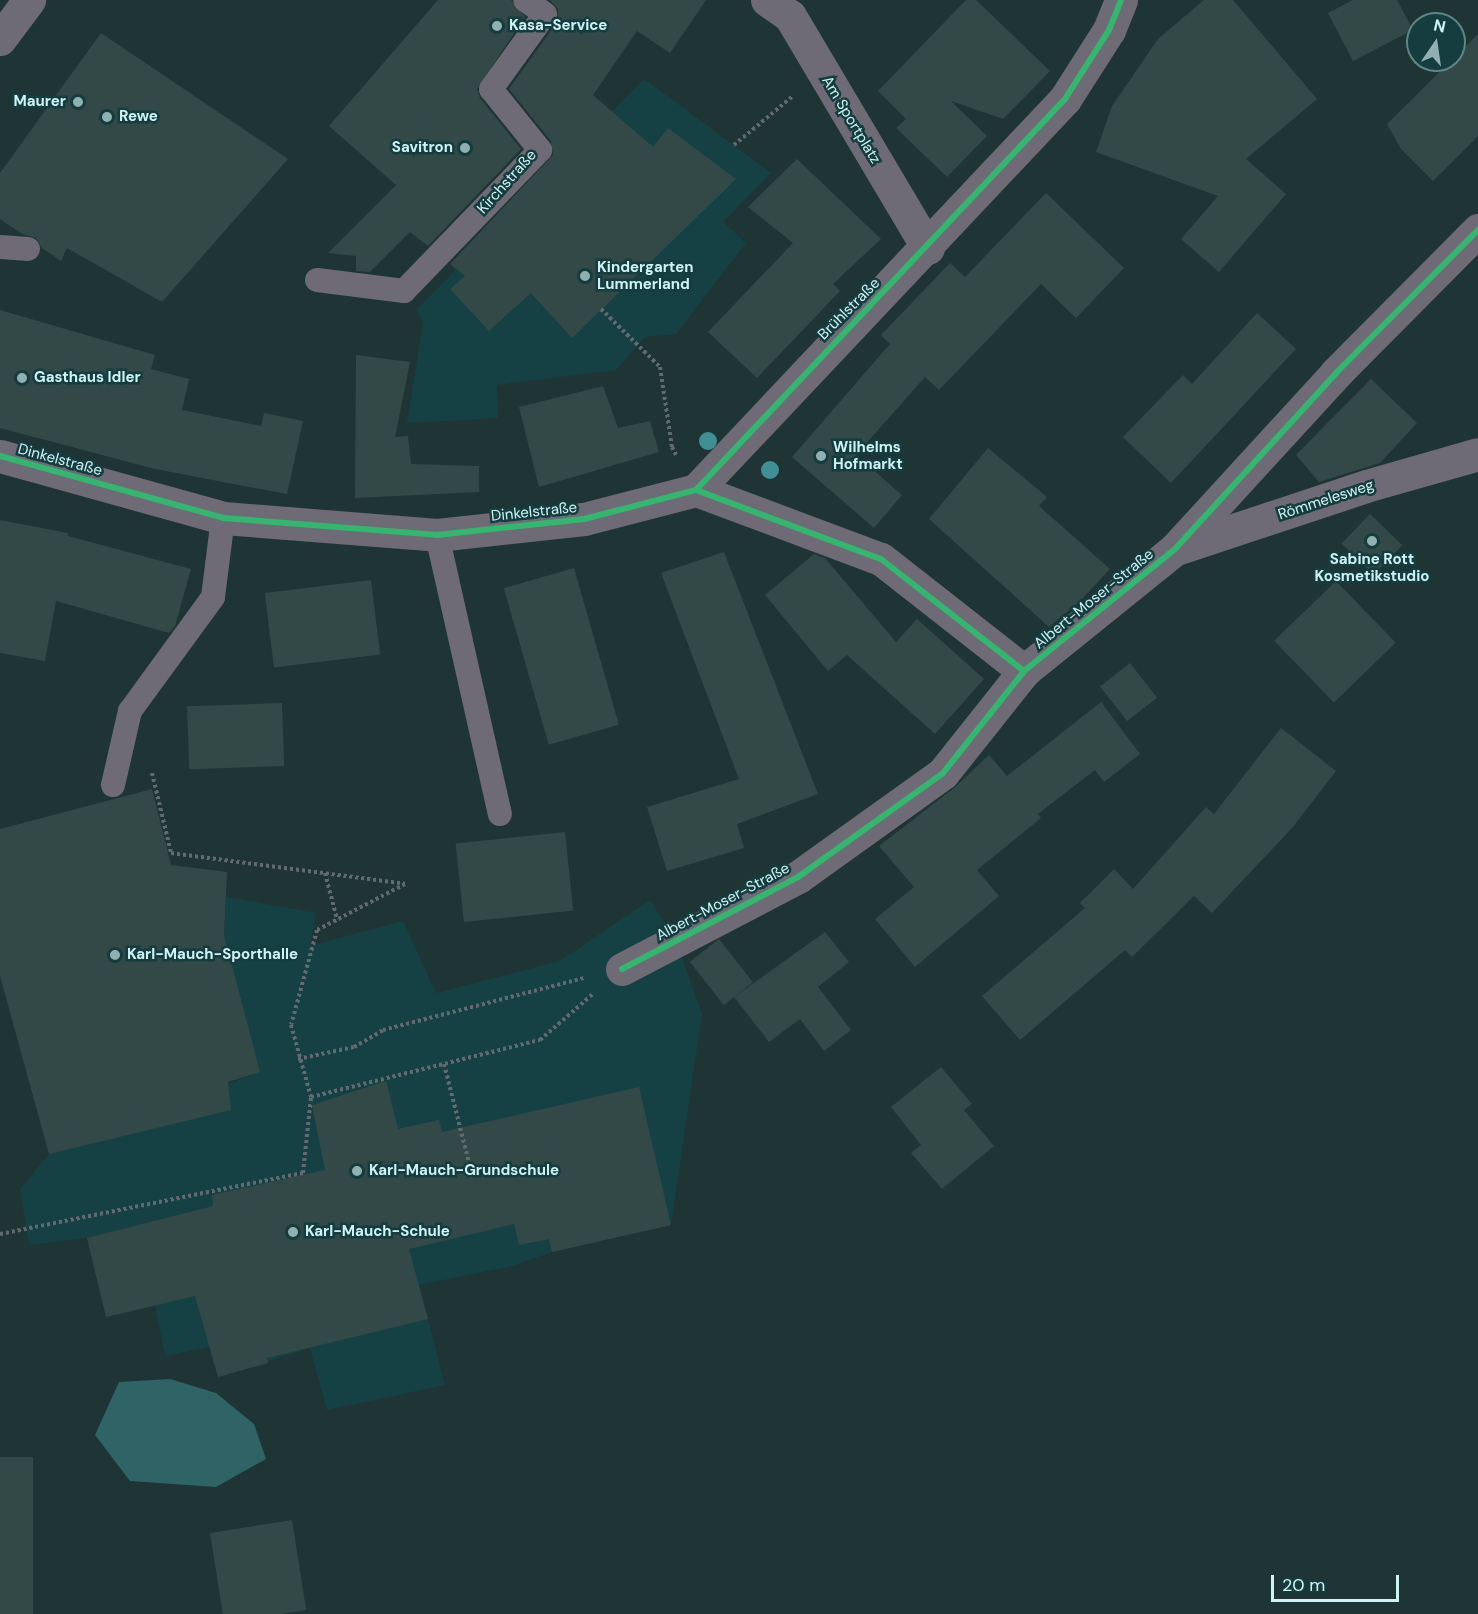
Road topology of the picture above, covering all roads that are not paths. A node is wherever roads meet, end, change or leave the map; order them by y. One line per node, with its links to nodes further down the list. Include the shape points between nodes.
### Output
1 (29, 0): 5 (street)
2 (525, 0): 10 (lane, Kirchstraße, via 545,14 491,89 540,150 404,291)
3 (767, 0): 8 (street, Am Sportplatz, via 790,16)
4 (1121, 0): 8 (street, Brühlstraße, via 1109,30 1065,99)
5 (0, 39)
6 (1478, 230): 16 (street, Albert-Moser-Straße, via 1336,373)
7 (0, 247): 9 (lane)
8 (928, 248): 13 (street, Brühlstraße, via 802,373)
9 (28, 249)
10 (317, 280)
11 (1478, 454): 16 (street, Römmelesweg)
12 (0, 456): 14 (street, Dinkelstraße)
13 (696, 489): 15 (street, Dinkelstraße, via 584,519); 17 (street, via 881,559)
14 (223, 518): 15 (street, Dinkelstraße); 18 (lane, via 213,597 130,711)
15 (437, 535): 19 (lane)
16 (1175, 549): 17 (street, Albert-Moser-Straße)
17 (1024, 671): 20 (street, Albert-Moser-Straße, via 943,773 798,877)
18 (113, 785)
19 (500, 814)
20 (622, 969)

